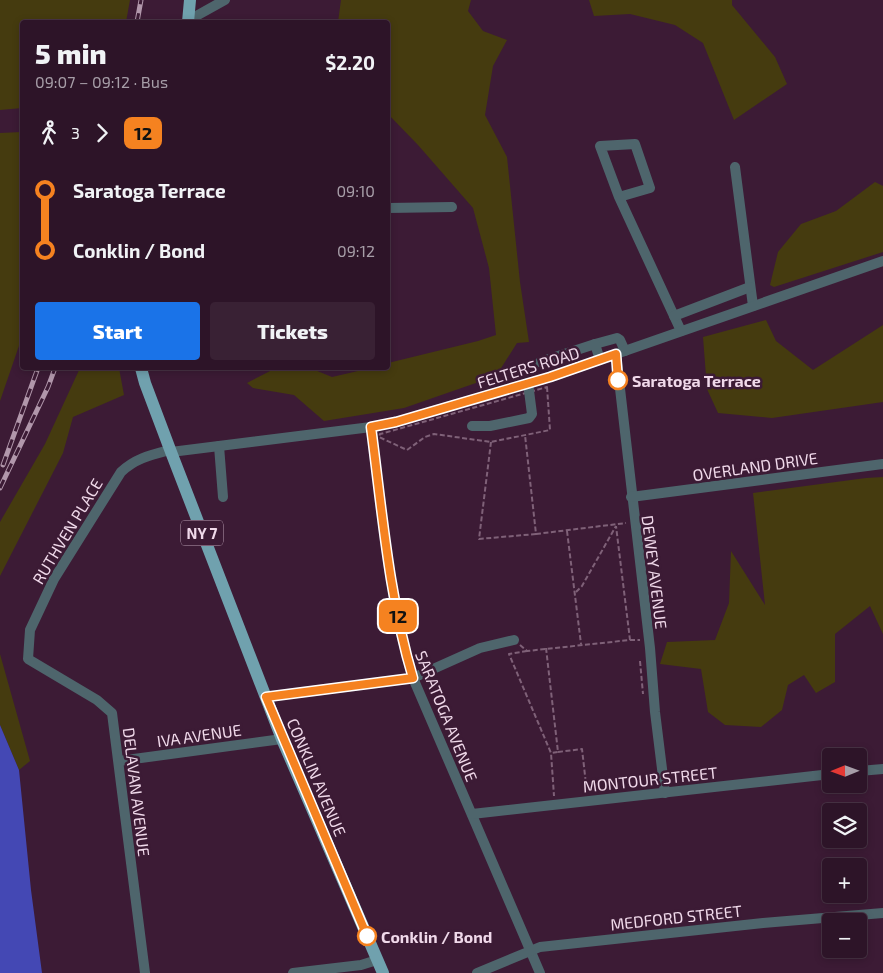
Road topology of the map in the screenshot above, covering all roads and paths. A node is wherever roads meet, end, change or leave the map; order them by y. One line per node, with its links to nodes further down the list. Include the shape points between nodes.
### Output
1 (190, 0): 3 (main road)
2 (225, 0): 4 (street)
3 (188, 20)
4 (190, 20)
5 (736, 167): 10 (street)
6 (619, 197): 6 (street, via 600,146 635,144 650,188); 12 (street)
7 (452, 207): 8 (street)
8 (390, 208)
9 (883, 261): 11 (street, FELTERS ROAD)
10 (750, 287): 11 (street); 12 (street)
11 (753, 306): 13 (street, FELTERS ROAD)
12 (674, 316): 13 (street)
13 (681, 331): 15 (street, FELTERS ROAD)
14 (595, 344): 15 (street, via 617,338 620,340); 16 (street); 17 (street)
15 (620, 353): 16 (street, FELTERS ROAD); 28 (street, DEWEY AVENUE)
16 (600, 360): 19 (street, FELTERS ROAD)
17 (540, 362)
18 (142, 370): 25 (main road, CONKLIN AVENUE / NY 7)
19 (528, 383): 20 (street, via 532,414 529,418 490,426); 21 (street, FELTERS ROAD)
20 (472, 426)
21 (371, 427): 24 (street, FELTERS ROAD); 42 (street, SARATOGA AVENUE, via 394,595 403,646)
22 (525, 434): 32 (path)
23 (491, 442): 32 (path, via 479,539)
24 (219, 446): 25 (street, FELTERS ROAD); 27 (street)
25 (170, 451): 41 (street, RUTHVEN PLACE, via 146,456 130,463 121,472 54,579 30,630); 43 (main road, CONKLIN AVENUE / NY 7)
26 (883, 464): 28 (street, OVERLAND DRIVE)
27 (223, 497)
28 (631, 497): 52 (street, DEWEY AVENUE)
29 (627, 519): 30 (path, via 625,524)
30 (616, 526): 31 (path); 33 (path, via 582,586); 35 (path)
31 (567, 531): 32 (path); 33 (path)
32 (536, 534)
33 (575, 592): 37 (path)
34 (514, 640): 39 (path); 42 (street, via 480,648)
35 (630, 640): 36 (path); 37 (path)
36 (640, 640)
37 (582, 644): 38 (path)
38 (546, 648): 39 (path); 46 (path)
39 (527, 651): 47 (path, via 509,654)
40 (640, 657): 44 (path)
41 (28, 660): 48 (street, DELAVAN AVENUE, via 97,700 112,713)
42 (413, 678): 43 (street); 55 (street, SARATOGA AVENUE)
43 (266, 697): 45 (main road, CONKLIN AVENUE / NY 7)
44 (644, 699)
45 (282, 739): 48 (street, IVA AVENUE); 58 (main road, CONKLIN AVENUE / NY 7)
46 (558, 752): 47 (path); 53 (path, via 582,749 587,794)
47 (551, 753): 54 (path)
48 (119, 761): 59 (street, DELAVAN AVENUE)
49 (883, 769): 50 (street)
50 (868, 770)
51 (822, 775): 52 (street, MONTOUR STREET)
52 (665, 793): 55 (street, MONTOUR STREET)
53 (594, 794)
54 (554, 798)
55 (472, 814): 57 (street, SARATOGA AVENUE)
56 (883, 913): 57 (street, MEDFORD STREET, via 754,924)
57 (530, 951): 62 (street, MEDFORD STREET); 63 (street, SARATOGA AVENUE)
58 (377, 960): 60 (street); 61 (main road, CONKLIN AVENUE / NY 7)
59 (145, 973)
60 (293, 973)
61 (383, 973)
62 (478, 973)
63 (540, 973)

